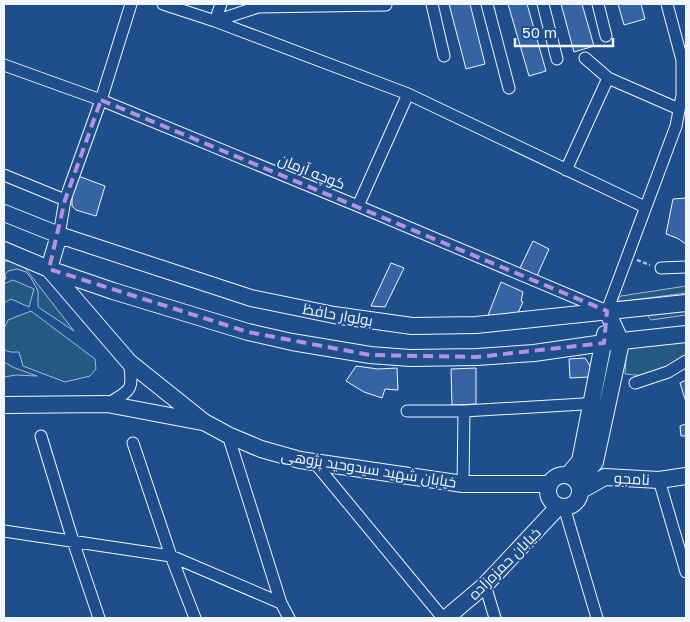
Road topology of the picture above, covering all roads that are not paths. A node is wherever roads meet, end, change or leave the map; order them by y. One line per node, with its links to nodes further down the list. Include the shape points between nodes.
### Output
1 (131, 4): 19 (street)
2 (163, 4): 10 (street)
3 (221, 4): 10 (street)
4 (432, 4): 12 (street)
5 (487, 4): 17 (street)
6 (543, 4): 13 (street)
7 (598, 4): 11 (street)
8 (667, 4): 20 (street, via 682,60)
9 (386, 5): 10 (street, via 258,7)
10 (215, 21): 18 (street)
11 (606, 36)
12 (444, 56)
13 (558, 58)
14 (585, 58): 16 (street)
15 (4, 65): 19 (street, کوچه آرمان)
16 (608, 78): 20 (street); 22 (street)
17 (509, 88)
18 (408, 94): 22 (street); 25 (street)
19 (101, 100): 24 (street); 25 (street, کوچه آرمان)
20 (679, 109): 21 (street)
21 (681, 125): 26 (street)
22 (566, 170): 26 (street)
23 (4, 175): 24 (street)
24 (65, 200): 28 (street)
25 (358, 206): 34 (street, کوچه آرمان)
26 (645, 207): 34 (street)
27 (4, 213): 28 (street, بولوار حافظ)
28 (59, 235): 32 (street); 34 (street, بولوار حافظ, via 252,298 334,315 412,326 476,325)
29 (4, 250): 32 (street)
30 (686, 267): 31 (street)
31 (661, 268)
32 (49, 269): 37 (street, via 248,332 370,355 478,357); 39 (street, خیابان شهید سیدوحید پژوهی)
33 (686, 303): 34 (street, بولوار حافظ)
34 (607, 311): 36 (street); 37 (street)
35 (686, 334): 36 (street)
36 (621, 342): 37 (street); 53 (street, via 595,462)
37 (604, 343): 41 (street)
38 (686, 360): 40 (street, via 668,372)
39 (129, 362): 42 (street, via 132,379 129,389); 46 (street, خیابان شهید سیدوحید پژوهی)
40 (635, 383)
41 (592, 402): 45 (street); 53 (street)
42 (107, 404): 43 (street); 46 (street)
43 (4, 405)
44 (407, 411): 45 (street)
45 (464, 411): 54 (street)
46 (204, 422): 47 (street, خیابان شهید سیدوحید پژوهی)
47 (228, 435): 50 (street, خیابان شهید سیدوحید پژوهی, via 261,449); 62 (street)
48 (41, 436): 58 (street)
49 (133, 443): 59 (street)
50 (314, 462): 54 (street, خیابان شهید سیدوحید پژوهی); 66 (street)
51 (686, 476): 52 (street, نامجو)
52 (659, 480): 53 (street, نامجو, via 605,477); 60 (street)
53 (576, 483): 55 (street, via 563,475); 56 (street, via 578,500)
54 (463, 484): 55 (street, خیابان شهید سیدوحید پژوهی)
55 (550, 484): 56 (street, via 551,500)
56 (562, 506): 61 (street, خیابان حمزه‌زاده); 68 (street)
57 (4, 531): 58 (street)
58 (72, 541): 59 (street); 63 (street)
59 (171, 556): 62 (street); 64 (street)
60 (686, 572)
61 (485, 585): 66 (street, خیابان حمزه‌زاده); 67 (street)
62 (282, 603): 65 (street)
63 (99, 618)
64 (195, 618)
65 (289, 618)
66 (445, 618)
67 (495, 618)
68 (597, 618)

